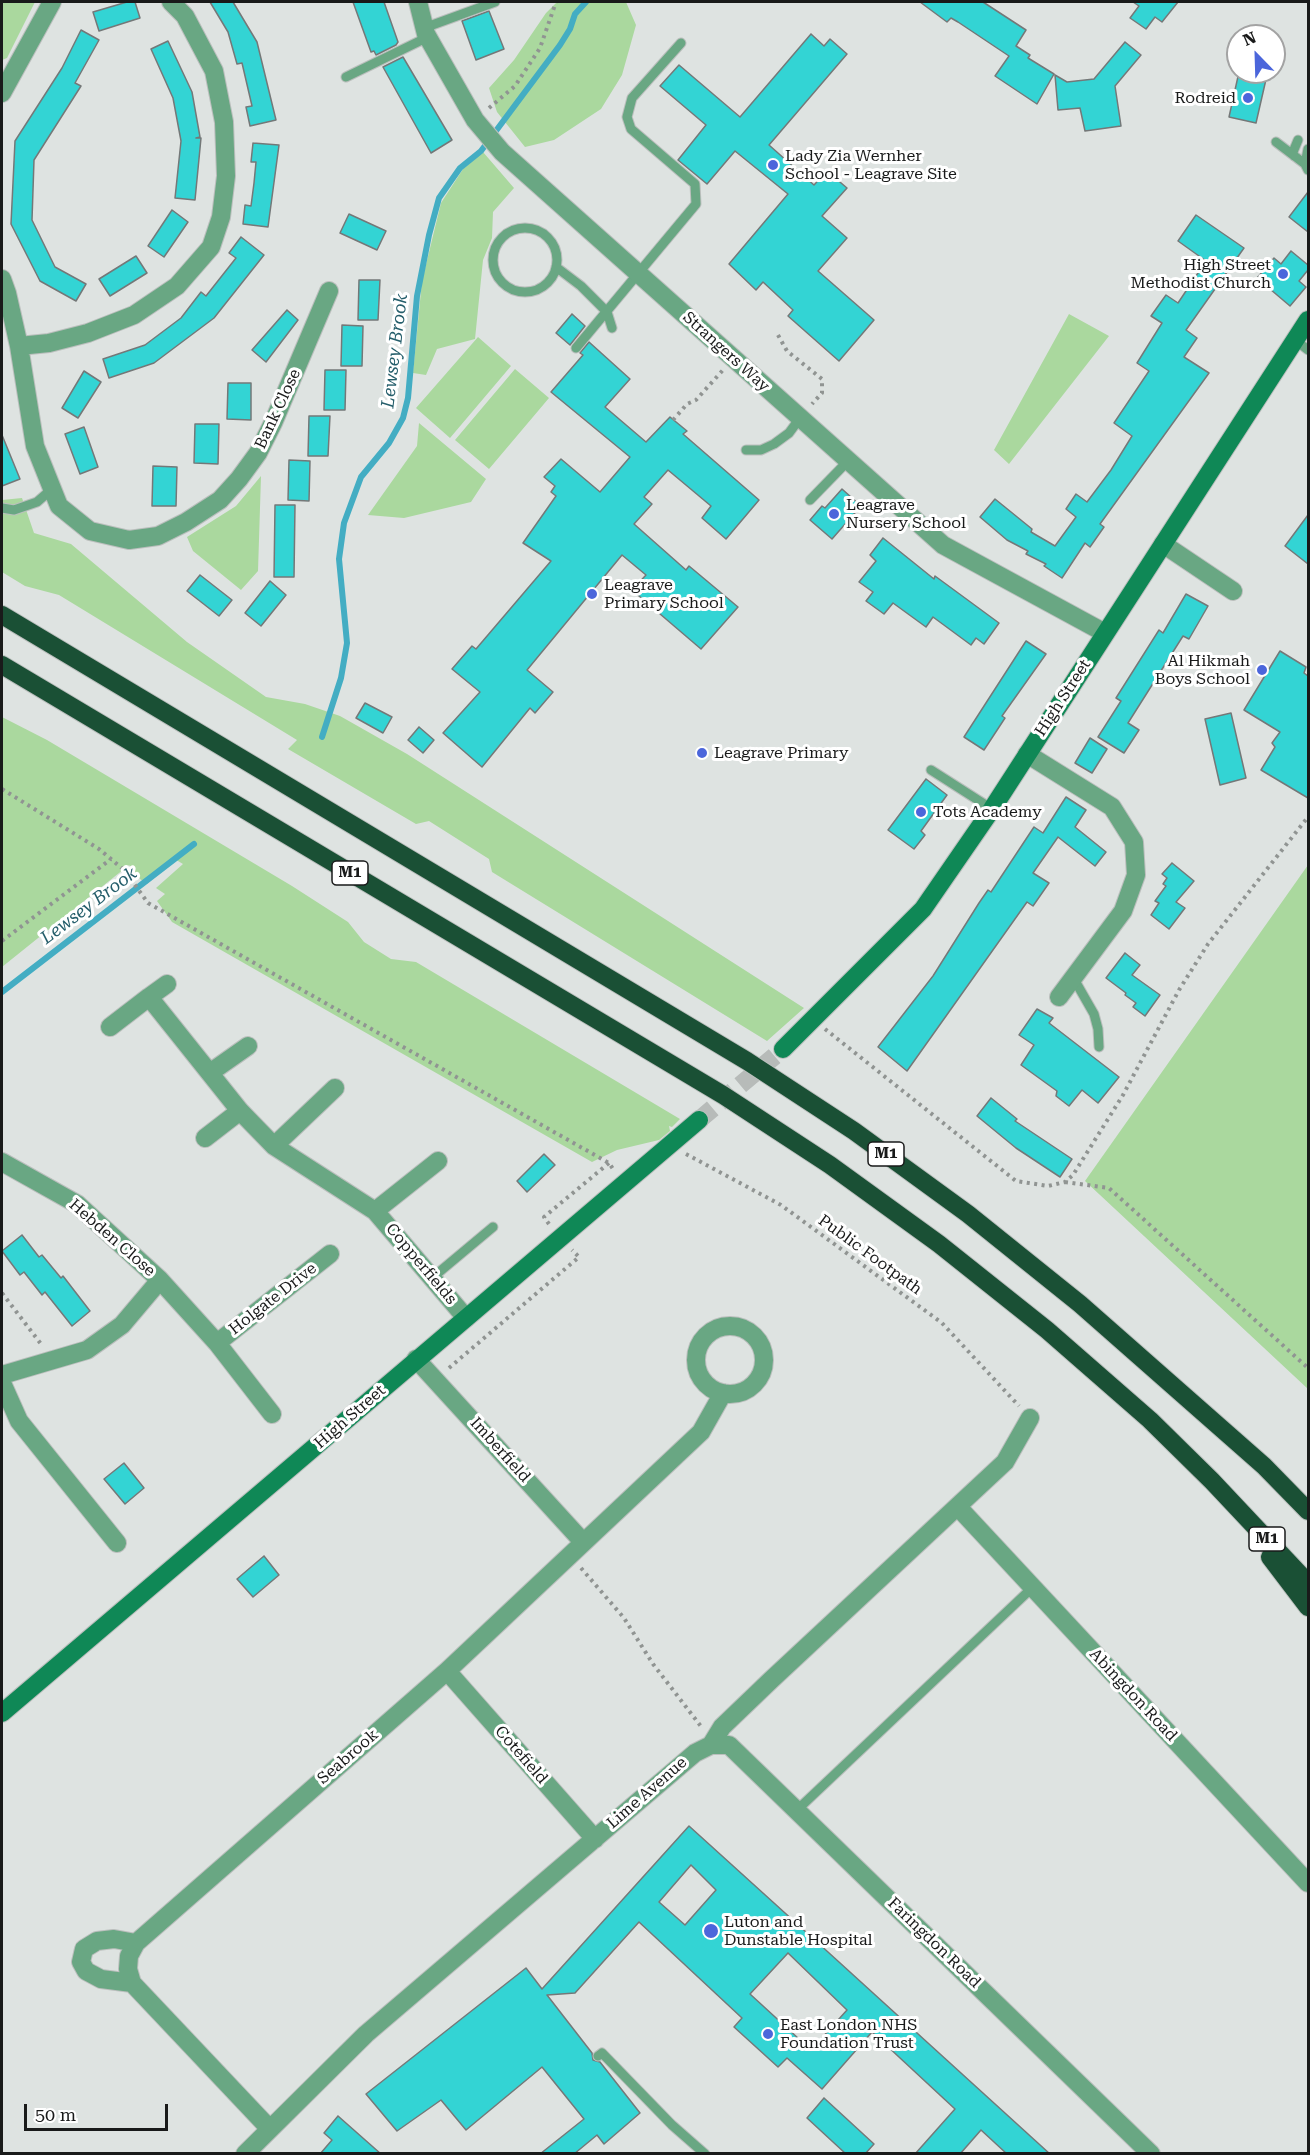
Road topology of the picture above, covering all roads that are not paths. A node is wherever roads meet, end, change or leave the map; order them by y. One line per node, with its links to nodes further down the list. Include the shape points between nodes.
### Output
1 (52, 2): 8 (street)
2 (171, 2): 22 (street, via 185,16 214,71 224,122 226,176 221,217 211,247 177,286 134,315 88,333)
3 (417, 2): 5 (street, Strangers Way)
4 (495, 2): 5 (lane)
5 (426, 33): 7 (lane); 15 (street, Strangers Way, via 475,120 502,152)
6 (681, 43): 15 (lane, via 632,98 627,117 631,129 695,184 696,204)
7 (346, 77)
8 (2, 90)
9 (1298, 140): 12 (lane)
10 (1276, 142): 12 (lane)
11 (1308, 149): 13 (lane)
12 (1294, 156): 13 (lane)
13 (1307, 167)
14 (556, 267): 14 (lane, via 545,285 525,292 514,290 498,278 492,258 500,238 530,227 555,246); 18 (lane)
15 (639, 274): 18 (lane); 24 (street, Strangers Way)
16 (2, 279): 22 (street, Bank Close)
17 (329, 291): 27 (street, Bank Close, via 258,453 220,500 158,536 129,540 90,531 59,506)
18 (607, 312): 20 (lane); 23 (lane)
19 (1308, 320): 21 (street, High Street)
20 (612, 328)
21 (1302, 345): 30 (street, High Street)
22 (19, 346): 27 (street, Bank Close, via 34,446)
23 (576, 348)
24 (800, 418): 25 (lane, via 774,444 761,450); 26 (street, Strangers Way)
25 (746, 450)
26 (848, 461): 28 (lane); 33 (street, Strangers Way, via 943,546)
27 (52, 489): 29 (lane, via 37,502 14,510)
28 (810, 500)
29 (2, 508)
30 (1163, 544): 31 (street); 33 (street, High Street)
31 (1233, 591)
32 (2, 615): 68 (highway, M1, via 747,1061 854,1131 968,1214 1080,1304)
33 (1105, 633): 35 (street, High Street)
34 (2, 665): 67 (highway, M1, via 672,1065 830,1165 939,1244 1047,1330 1150,1420)
35 (1027, 754): 37 (street, High Street); 38 (street, via 1112,807 1134,842 1136,875 1123,911)
36 (931, 770): 37 (lane)
37 (992, 809): 45 (street, High Street, via 923,909)
38 (1074, 979): 41 (street); 44 (lane, via 1094,1014)
39 (167, 984): 40 (street)
40 (149, 997): 42 (street); 46 (street, Copperfields)
41 (1059, 997)
42 (110, 1027)
43 (248, 1046): 46 (street)
44 (1099, 1047)
45 (783, 1049)
46 (211, 1072): 48 (street, Copperfields)
47 (335, 1088): 51 (street)
48 (240, 1111): 50 (street); 51 (street, Copperfields)
49 (699, 1120): 59 (street, High Street)
50 (205, 1138)
51 (274, 1146): 54 (street, Copperfields)
52 (438, 1161): 54 (street, Copperfields)
53 (2, 1162): 58 (street, Hebden Close, via 77,1204)
54 (375, 1210): 57 (street, Copperfields)
55 (493, 1227): 57 (lane)
56 (330, 1254): 60 (street, Holgate Drive)
57 (432, 1278): 59 (street, Copperfields)
58 (160, 1280): 60 (street, Holgate Drive); 62 (street, via 122,1325 87,1350)
59 (466, 1318): 61 (street, High Street)
60 (217, 1343): 65 (street, Holgate Drive)
61 (416, 1359): 70 (street, Imberfield); 76 (street, High Street)
62 (2, 1375)
63 (2, 1383): 71 (street, via 19,1421)
64 (723, 1393): 70 (street, Seabrook, via 701,1432)
65 (272, 1414)
66 (1030, 1418): 69 (street, Lime Avenue, via 1005,1462)
67 (1225, 1495): 72 (highway, M1); 74 (highway)
68 (1305, 1506)
69 (958, 1507): 73 (street, Abingdon Road); 77 (street, Lime Avenue, via 722,1727)
70 (583, 1542): 75 (street, Seabrook)
71 (117, 1543)
72 (1308, 1583)
73 (1033, 1587): 78 (lane); 80 (street, Abingdon Road)
74 (1308, 1607)
75 (447, 1671): 79 (street, Cotefield); 81 (street, Seabrook)
76 (2, 1713)
77 (711, 1745): 78 (street, Faringdon Road, via 729,1745); 79 (street, Lime Avenue, via 694,1753)
78 (797, 1810): 87 (street, Faringdon Road)
79 (594, 1839): 84 (street, Lime Avenue, via 366,2034)
80 (1308, 1883)
81 (136, 1943): 82 (street, via 129,1956); 82 (street, via 97,1941 84,1949 81,1962 101,1979)
82 (132, 1983): 84 (street)
83 (598, 2056): 86 (lane, via 602,2053)
84 (269, 2128): 85 (street, Lime Avenue)
85 (245, 2154)
86 (705, 2154)
87 (1152, 2154)

